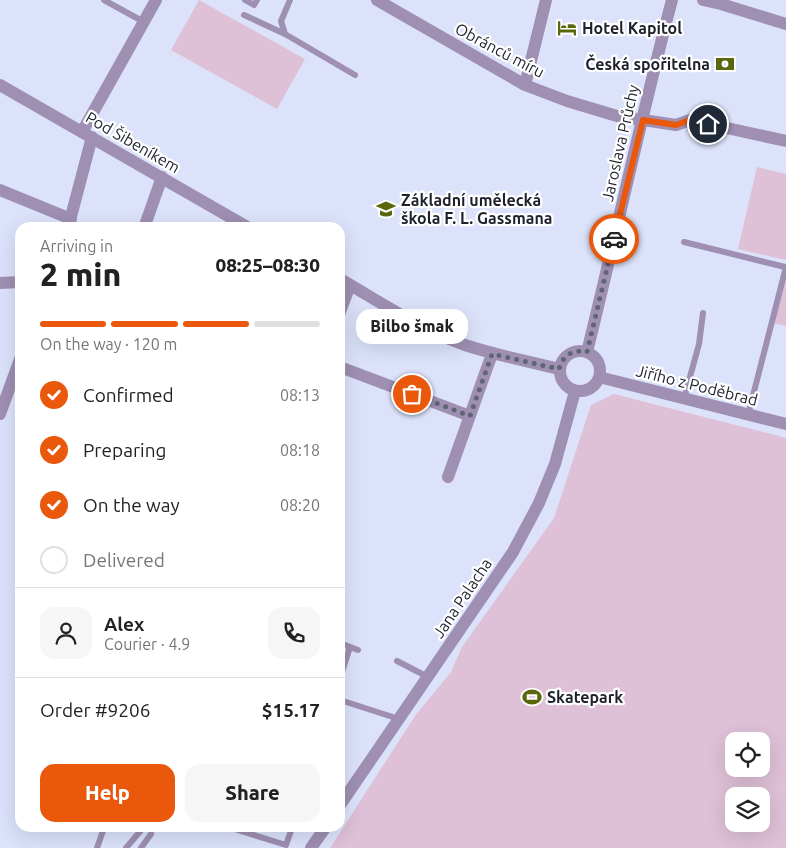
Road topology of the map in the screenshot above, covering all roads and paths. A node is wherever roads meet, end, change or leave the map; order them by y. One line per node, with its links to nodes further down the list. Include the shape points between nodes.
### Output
1 (104, 0): 12 (lane)
2 (156, 0): 12 (street)
3 (245, 0): 4 (lane, via 254,5)
4 (257, 0)
5 (290, 0): 14 (lane, via 281,21)
6 (378, 0): 17 (street, Obránců míru)
7 (546, 0): 17 (street)
8 (672, 0): 18 (street, Jaroslava Průchy)
9 (703, 0): 10 (street)
10 (722, 2): 13 (street)
11 (244, 15): 14 (lane)
12 (144, 22): 19 (street)
13 (782, 23)
14 (285, 34): 15 (lane)
15 (355, 75)
16 (0, 85): 19 (street, Pod Šibeníkem)
17 (525, 85): 18 (street, Obránců míru, via 617,116)
18 (643, 120): 20 (street, Obránců míru, via 676,125 690,120); 33 (street, Jaroslava Průchy)
19 (87, 134): 21 (street, Pod Šibeníkem); 24 (street)
20 (786, 141)
21 (162, 177): 25 (street); 26 (street, Pod Šibeníkem)
22 (0, 190): 23 (street)
23 (67, 222)
24 (69, 222)
25 (146, 222)
26 (239, 222)
27 (684, 242): 28 (lane)
28 (786, 267): 41 (lane)
29 (15, 282): 31 (street)
30 (345, 282): 34 (street, via 424,327)
31 (0, 283)
32 (703, 312): 40 (lane, via 699,344)
33 (587, 352): 36 (street, via 569,354); 38 (street, via 599,365)
34 (492, 354): 36 (street); 43 (street)
35 (345, 369): 43 (street)
36 (559, 369): 39 (street, via 565,385)
37 (15, 373): 42 (street)
38 (599, 377): 39 (street, via 587,390); 40 (street, Jiřího z Poděbrad)
39 (575, 391): 51 (street, Jana Palacha, via 555,464 539,503 513,552)
40 (684, 398): 41 (street, Jiřího z Poděbrad)
41 (750, 408): 44 (street, Jiřího z Poděbrad)
42 (0, 414)
43 (470, 416): 45 (street)
44 (786, 424)
45 (448, 477)
46 (345, 645): 47 (lane)
47 (350, 647): 48 (lane); 50 (lane)
48 (358, 650)
49 (397, 661): 51 (lane)
50 (345, 662)
51 (428, 677): 53 (street, Jana Palacha)
52 (345, 702): 53 (lane)
53 (399, 719): 54 (street, Jana Palacha)
54 (345, 798)
55 (103, 832): 61 (lane)
56 (140, 832): 62 (lane)
57 (244, 832): 58 (lane, via 286,845)
58 (291, 832)
59 (322, 832): 64 (street)
60 (151, 834): 63 (lane)
61 (97, 848)
62 (126, 848)
63 (141, 848)
64 (311, 848)

